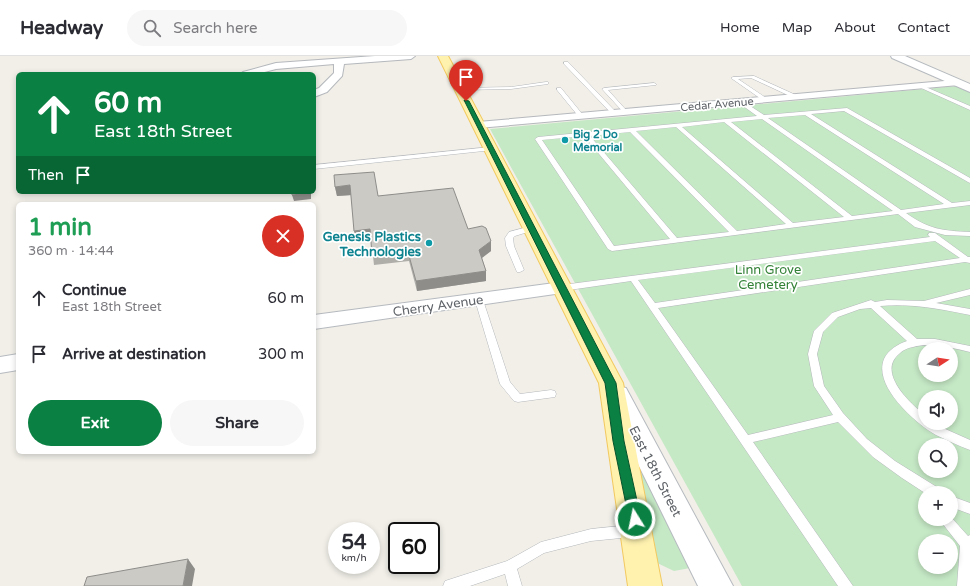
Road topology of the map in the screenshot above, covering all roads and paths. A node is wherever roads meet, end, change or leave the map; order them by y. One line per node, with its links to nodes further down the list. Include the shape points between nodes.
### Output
1 (411, 56): 4 (street)
2 (443, 56): 12 (main road, East 18th Street)
3 (896, 56): 8 (street)
4 (339, 61): 6 (street, via 276,66); 14 (street, via 339,74 323,90)
5 (566, 63): 19 (lane)
6 (254, 72)
7 (546, 83): 12 (lane, via 511,88)
8 (956, 83): 10 (street, Cedar Avenue); 11 (street)
9 (654, 84): 19 (lane, via 604,89)
10 (921, 86): 15 (street, Cedar Avenue); 18 (lane)
11 (970, 88)
12 (460, 89): 24 (main road, East 18th Street)
13 (559, 89): 21 (lane)
14 (316, 93)
15 (796, 97): 16 (street, Cedar Avenue); 16 (lane, via 752,77 733,78)
16 (766, 100): 17 (street, Cedar Avenue)
17 (741, 102): 19 (street, Cedar Avenue); 22 (lane)
18 (970, 108)
19 (620, 113): 21 (street, Cedar Avenue)
20 (806, 113): 22 (lane); 30 (lane, via 845,109); 32 (lane)
21 (581, 116): 24 (street, Cedar Avenue)
22 (762, 117): 23 (lane); 33 (lane)
23 (726, 120): 25 (lane); 34 (lane)
24 (478, 125): 28 (main road, East 18th Street)
25 (677, 125): 26 (lane); 36 (lane)
26 (632, 130): 27 (lane); 38 (lane)
27 (585, 134): 41 (lane); 41 (lane, via 538,139 612,249)
28 (491, 149): 29 (lane); 37 (main road, East 18th Street)
29 (316, 167)
30 (970, 181)
31 (970, 203): 32 (lane)
32 (951, 206): 33 (lane)
33 (898, 212): 34 (lane); 35 (lane)
34 (850, 218): 36 (lane)
35 (918, 225): 39 (lane, via 945,233); 40 (lane)
36 (792, 226): 38 (lane)
37 (531, 228): 43 (lane, via 512,234 509,238); 45 (main road, East 18th Street)
38 (735, 233): 41 (lane)
39 (970, 234)
40 (937, 238): 42 (lane); 44 (lane)
41 (676, 241)
42 (969, 260): 50 (lane)
43 (520, 270)
44 (632, 278): 45 (lane); 50 (lane)
45 (562, 288): 47 (street, Cherry Avenue); 57 (main road, East 18th Street)
46 (970, 292): 49 (lane)
47 (479, 300): 52 (street, Cherry Avenue); 58 (lane, via 505,384 518,398)
48 (871, 303): 49 (lane); 53 (lane); 60 (lane, via 845,310 826,322 815,339 812,361 820,388)
49 (924, 303): 51 (lane)
50 (652, 306): 62 (lane)
51 (970, 312)
52 (316, 322)
53 (915, 343): 54 (lane, via 938,343); 59 (lane, via 900,348 890,356 886,368 890,382 900,399)
54 (970, 349)
55 (16, 362): 56 (street)
56 (0, 365)
57 (610, 383): 68 (main road); 74 (street, East 18th Street)
58 (552, 394)
59 (918, 415)
60 (839, 418): 62 (lane); 64 (lane, via 872,451)
61 (938, 430): 63 (lane)
62 (744, 440): 75 (lane)
63 (970, 445)
64 (919, 486)
65 (958, 504): 66 (lane)
66 (970, 509)
67 (952, 526): 69 (lane)
68 (637, 531): 70 (lane, via 591,535 541,548); 73 (main road)
69 (968, 542): 76 (lane)
70 (510, 566): 71 (lane); 72 (lane)
71 (450, 586)
72 (515, 586)
73 (646, 586)
74 (716, 586)
75 (846, 586)
76 (964, 586)

